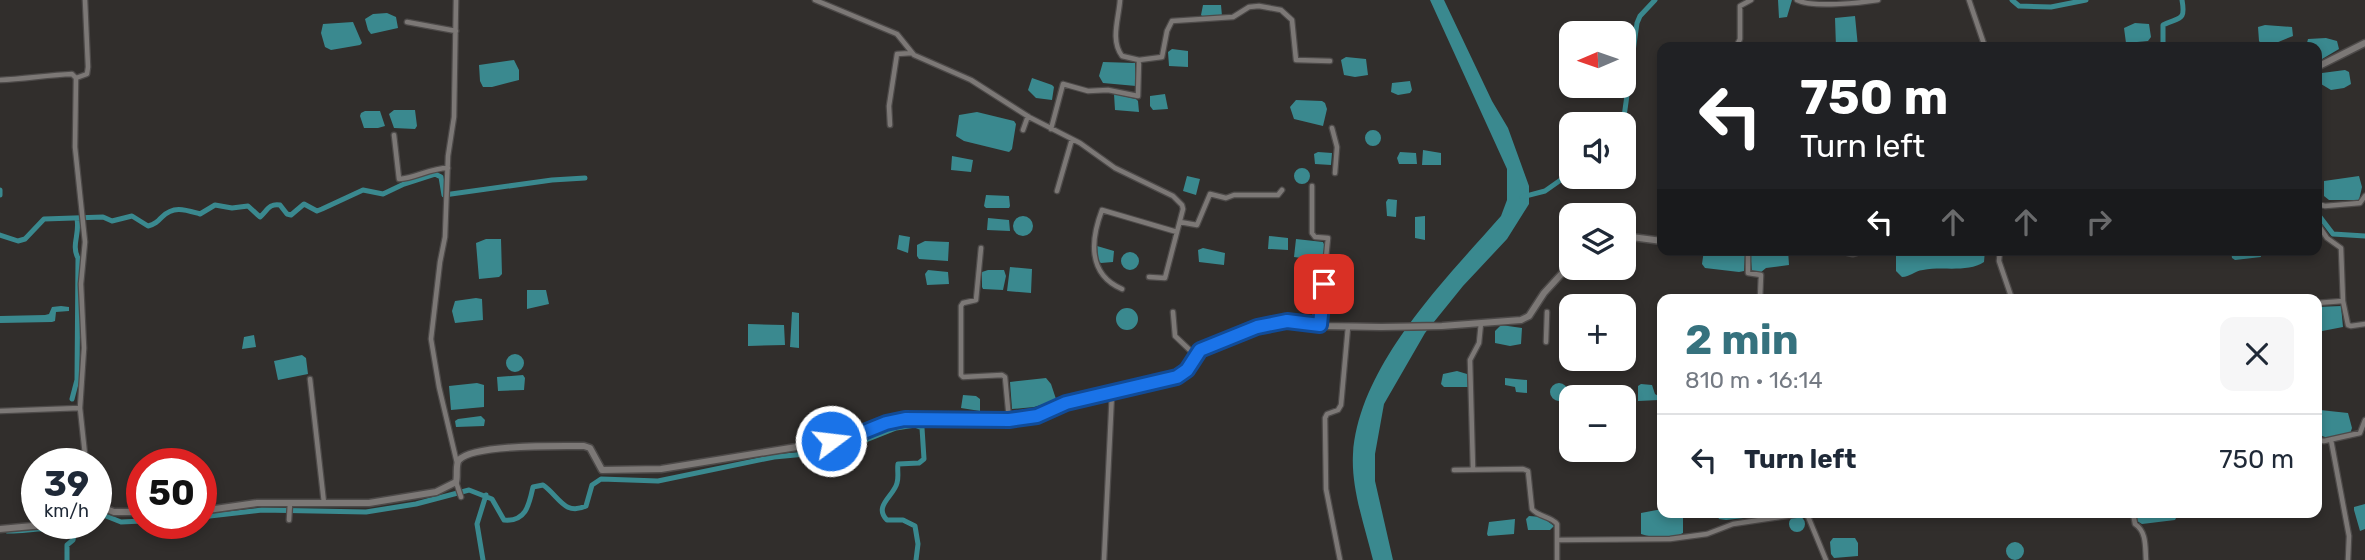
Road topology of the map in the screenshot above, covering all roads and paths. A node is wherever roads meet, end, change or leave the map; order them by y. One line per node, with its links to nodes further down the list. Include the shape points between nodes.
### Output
1 (85, 0): 19 (street, via 87,74)
2 (456, 0): 11 (street)
3 (815, 0): 15 (street, via 897,34)
4 (1120, 0): 16 (street, via 1117,48 1122,56)
5 (1751, 0): 12 (street, via 1740,6)
6 (1797, 0): 9 (street)
7 (1878, 0): 9 (street)
8 (1969, 0): 13 (street)
9 (1844, 1)
10 (407, 22): 11 (street)
11 (456, 30): 28 (street)
12 (1738, 42)
13 (1983, 42)
14 (2365, 43): 18 (main road)
15 (913, 53): 21 (street, via 971,80); 22 (street, via 897,54)
16 (1139, 60): 17 (street, via 1162,57 1172,21 1233,17 1259,6 1281,10 1292,20 1296,60); 24 (street, via 1138,96 1063,84)
17 (1330, 61)
18 (2322, 64)
19 (76, 78): 20 (street, via 72,74); 60 (street, via 75,147 85,242)
20 (0, 80)
21 (1028, 116): 24 (street); 25 (street)
22 (890, 125)
23 (1332, 128): 29 (street, via 1337,147)
24 (1051, 129): 27 (street)
25 (1023, 130)
26 (394, 135): 28 (street, via 400,179)
27 (1072, 139): 32 (street); 35 (street, via 1115,169 1173,196 1182,205)
28 (448, 168): 67 (street, via 445,237 431,344)
29 (1335, 173)
30 (1312, 186): 54 (street, via 1312,233 1328,238)
31 (1283, 190): 35 (street, via 1278,195 1226,198 1210,194 1197,225)
32 (1057, 191)
33 (2365, 196): 34 (street, via 2360,203)
34 (2322, 205)
35 (1180, 222): 37 (street)
36 (2322, 230): 48 (street, via 2341,248)
37 (1177, 232): 43 (street, via 1165,278); 45 (street, via 1102,210 1093,251 1104,276)
38 (1636, 238): 39 (main road)
39 (1657, 240)
40 (982, 248): 62 (street, via 976,300 961,306 961,375 1005,377)
41 (1748, 256): 46 (street, via 1748,273 1760,275)
42 (1999, 256): 47 (street)
43 (1149, 276)
44 (1559, 277): 52 (main road, via 1529,316)
45 (1122, 289)
46 (1760, 294)
47 (2010, 294)
48 (2343, 300): 49 (street); 53 (street, via 2348,324)
49 (2322, 302)
50 (1173, 312): 57 (street, via 1175,337)
51 (1547, 312): 56 (street)
52 (1481, 323): 55 (main road); 68 (street, via 1479,343 1470,359)
53 (2365, 324)
54 (1320, 325): 55 (main road); 57 (main road, via 1273,323)
55 (1348, 327): 83 (street, via 1341,405 1325,418 1326,489)
56 (1545, 342)
57 (1195, 355): 59 (main road, via 1177,377)
58 (310, 379): 72 (street)
59 (1112, 393): 62 (main road); 82 (street)
60 (80, 408): 61 (street); 66 (street)
61 (0, 411)
62 (1009, 420): 67 (main road, via 905,419 840,440 662,469 602,470 584,446 498,448)
63 (2365, 420): 65 (street, via 2360,433)
64 (2322, 440): 65 (street)
65 (2331, 440): 87 (street, via 2349,536)
66 (84, 448)
67 (458, 463): 70 (main road)
68 (1473, 469): 69 (street); 81 (street, via 1528,471 1532,509 1554,520)
69 (1454, 470)
70 (458, 484): 71 (street); 72 (main road, via 384,500)
71 (461, 497)
72 (324, 504): 73 (main road)
73 (290, 505): 74 (main road, via 257,503); 78 (street)
74 (217, 509)
75 (1773, 518): 81 (street, via 1670,539)
76 (1809, 518): 85 (street)
77 (2134, 518): 86 (street, via 2144,536)
78 (289, 520)
79 (21, 527): 80 (main road)
80 (0, 528)
81 (1558, 540): 84 (street)
82 (1104, 560)
83 (1340, 560)
84 (1558, 560)
85 (1826, 560)
86 (2146, 560)
87 (2348, 560)

